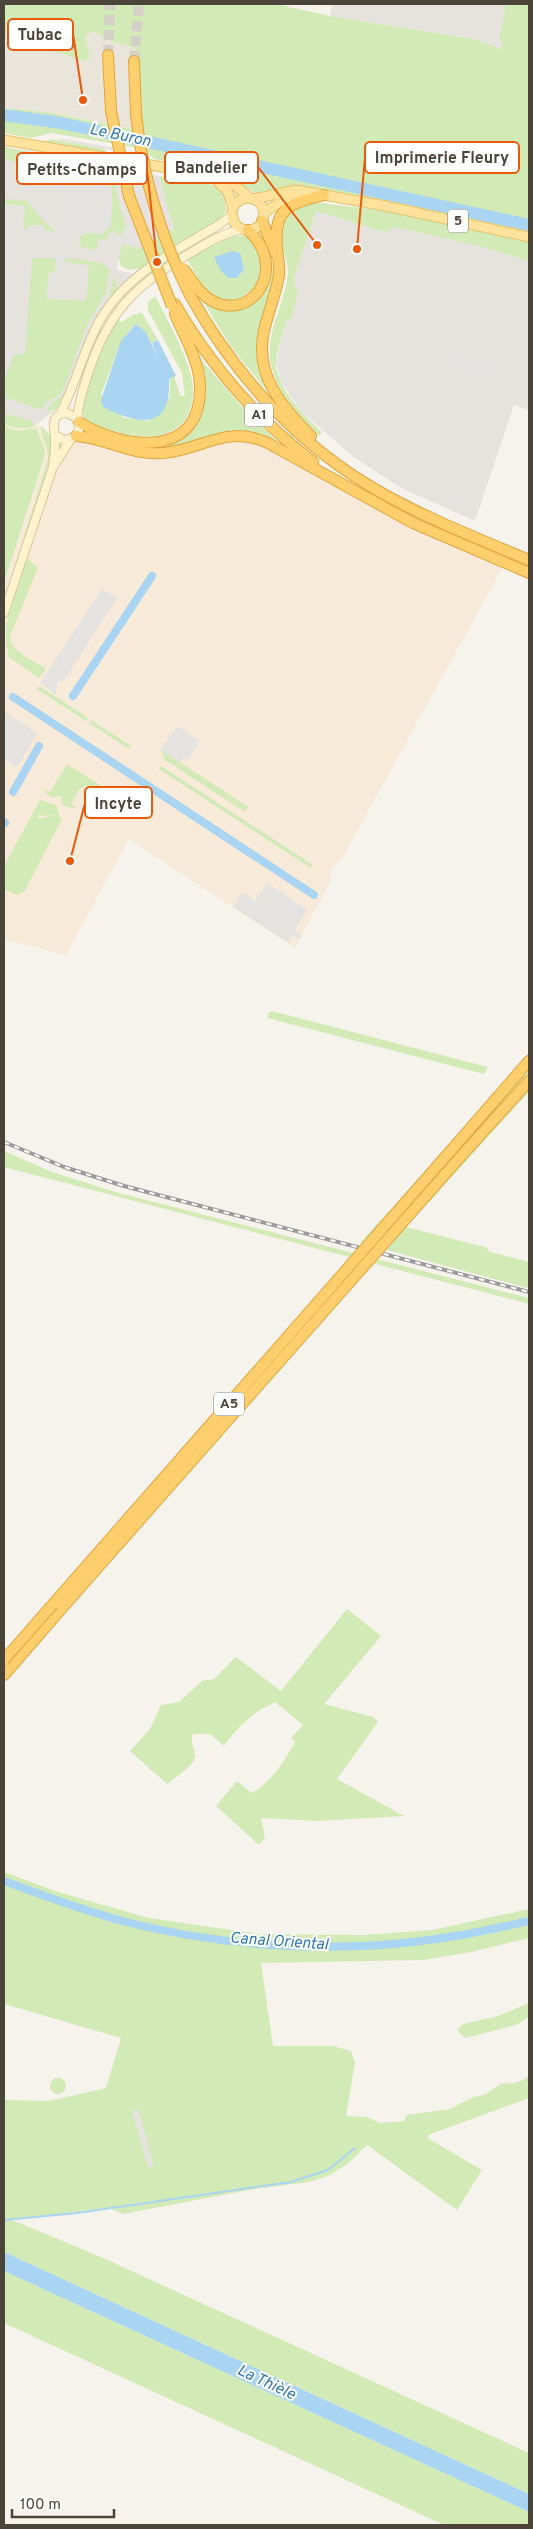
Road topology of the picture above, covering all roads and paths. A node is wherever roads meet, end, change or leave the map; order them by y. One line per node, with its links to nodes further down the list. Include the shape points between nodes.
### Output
1 (108, 55): 14 (highway, bridge, via 110,111 125,184 152,260)
2 (134, 61): 13 (highway, bridge, via 136,114 144,170 157,216)
3 (4, 140): 4 (main road)
4 (212, 176): 7 (main road, via 227,180); 8 (main road, via 228,192)
5 (311, 193): 6 (main road, 5); 7 (main road, 5, via 288,190); 9 (main road, 5, via 283,200)
6 (324, 195): 11 (main road, 5); 12 (highway, via 296,202 282,213 276,232)
7 (252, 198): 8 (main road, via 241,199); 9 (main road, via 261,204)
8 (232, 211): 10 (main road, via 236,224); 15 (main road, via 220,224 143,272 117,296 96,328)
9 (263, 217): 10 (main road, via 257,227); 12 (highway)
10 (245, 229): 13 (highway, via 260,244 266,259 266,278 258,292 246,302 228,306); 16 (main road, via 220,236 172,264 127,299 102,338 82,394)
11 (529, 237)
12 (279, 266): 20 (highway, via 262,344 267,379 296,420)
13 (194, 293): 20 (highway, A1, via 224,350 259,394 312,445)
14 (173, 305): 16 (highway, via 200,380 200,399 189,424 169,439 144,444 111,437); 21 (highway, A1, via 211,359 261,417 311,461)
15 (60, 414): 16 (main road, via 71,413); 17 (main road, via 53,422)
16 (78, 420): 18 (main road, via 79,431)
17 (55, 434): 18 (main road, via 60,439); 19 (main road)
18 (73, 438): 19 (main road); 21 (highway, via 154,454 228,436 255,438)
19 (53, 467): 24 (main road)
20 (361, 480): 22 (highway, A1, via 421,513)
21 (368, 499): 23 (highway, A1, via 430,531)
22 (529, 560)
23 (529, 573)
24 (4, 613)
25 (529, 1061): 27 (highway, A5, bridge)
26 (529, 1081): 28 (highway, A5, bridge, via 420,1200)
27 (4, 1660)
28 (4, 1675)

